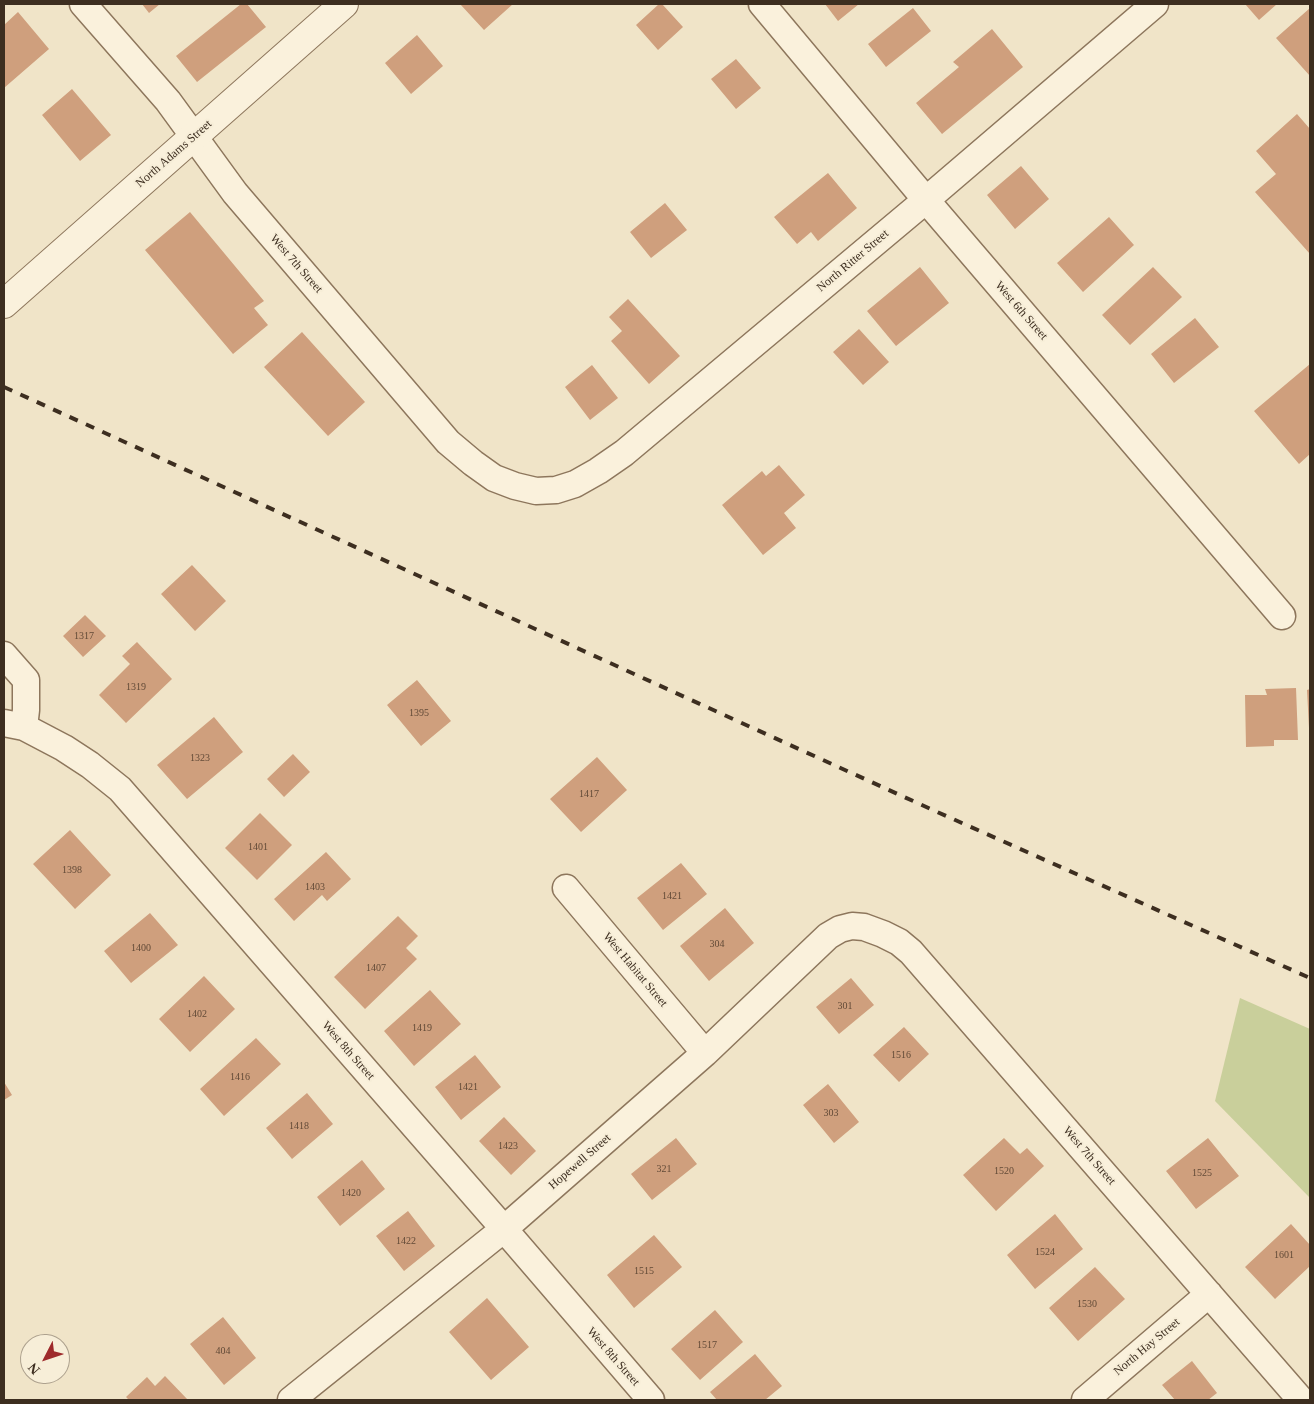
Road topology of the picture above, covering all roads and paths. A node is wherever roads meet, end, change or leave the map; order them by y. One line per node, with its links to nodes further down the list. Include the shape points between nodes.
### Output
1 (83, 4): 5 (street, West 7th Street, via 168,101)
2 (344, 4): 5 (street, North Adams Street)
3 (762, 4): 6 (street, West 6th Street)
4 (1155, 4): 6 (street, North Ritter Street)
5 (194, 136): 7 (street, North Adams Street); 8 (street, West 7th Street, via 235,194 448,442 494,478)
6 (926, 200): 8 (street, North Ritter Street, via 624,453 575,484 556,490); 9 (street, West 6th Street)
7 (4, 304)
8 (536, 491)
9 (1282, 616)
10 (4, 655): 11 (street, West 8th Street, via 26,680 26,710)
11 (14, 725): 15 (street, West 8th Street, via 64,748 120,789)
12 (566, 888): 14 (street, West Habitat Street)
13 (864, 927): 14 (street, Hopewell Street, via 852,926 828,936); 16 (street, West 7th Street, via 899,942 911,952)
14 (705, 1052): 15 (street, Hopewell Street)
15 (504, 1229): 17 (street, Hopewell Street); 18 (street, West 8th Street)
16 (1209, 1294): 19 (street, North Hay Street); 20 (street, West 7th Street)
17 (291, 1400)
18 (651, 1400)
19 (1085, 1400)
20 (1301, 1400)

